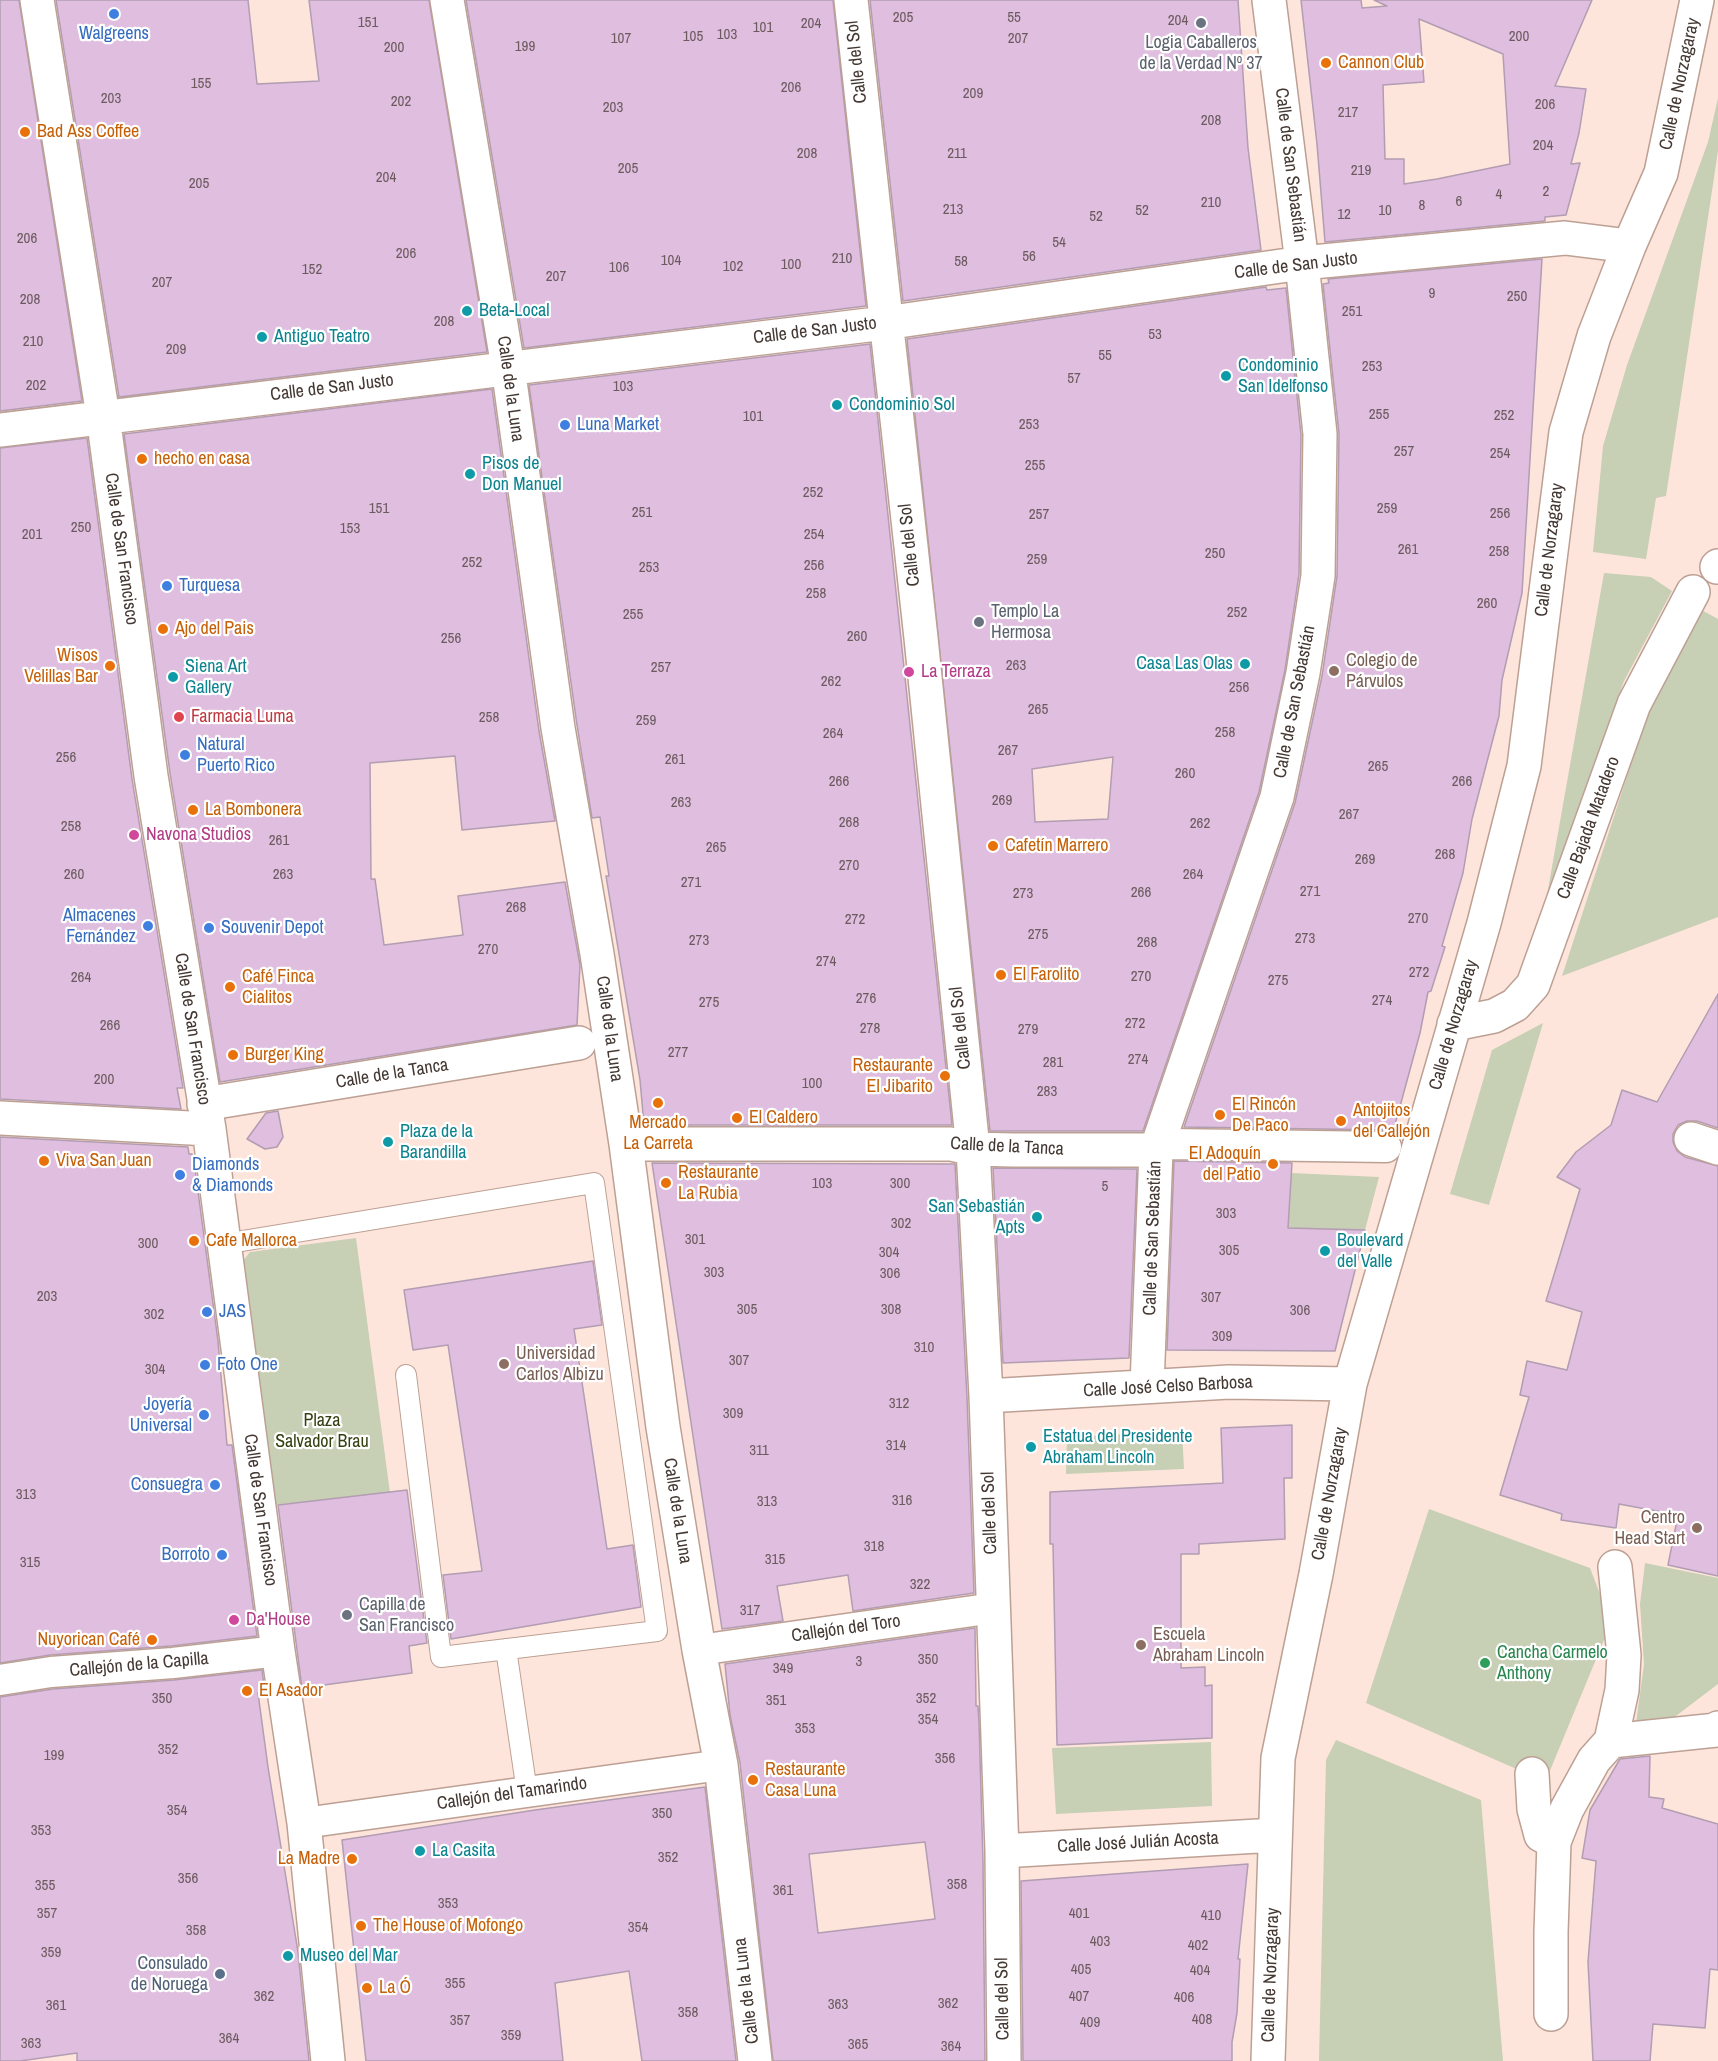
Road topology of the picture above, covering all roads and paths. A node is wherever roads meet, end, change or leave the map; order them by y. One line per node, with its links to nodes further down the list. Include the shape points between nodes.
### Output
1 (37, 0): 10 (street, Calle de San Francisco)
2 (447, 0): 9 (street, Calle de la Luna)
3 (851, 0): 8 (street, Calle del Sol)
4 (1269, 0): 7 (street, Calle de San Sebastián)
5 (1697, 0): 6 (street, Calle de Norzagaray, via 1661,173)
6 (1629, 246): 7 (street, Calle de San Justo, via 1565,238); 13 (street, Calle de Norzagaray, via 1594,336 1566,432 1524,766)
7 (1302, 263): 8 (street, Calle de San Justo); 20 (street, Calle de San Sebastián, via 1320,434 1318,576 1303,673 1276,797)
8 (885, 323): 9 (street, Calle de San Justo); 19 (street, Calle del Sol)
9 (508, 367): 10 (street, Calle de San Justo); 17 (street, Calle de la Luna, via 558,728)
10 (103, 416): 11 (street, Calle de San Justo); 15 (street, Calle de San Francisco, via 151,776)
11 (0, 430)
12 (1692, 592): 13 (street, Calle Bajada Matadero, via 1634,704 1533,985 1515,1005 1494,1016)
13 (1454, 1024): 23 (street, Calle de Norzagaray)
14 (579, 1043): 15 (street, Calle de la Tanca)
15 (206, 1117): 16 (street, Calle de la Tanca); 21 (street, Calle de San Francisco)
16 (0, 1118)
17 (626, 1144): 19 (street, Calle de la Tanca, via 951,1144); 29 (street, Calle de la Luna, via 663,1427)
18 (1386, 1147): 20 (street, Calle de la Tanca, via 1169,1144)
19 (973, 1149): 20 (street, Calle de la Tanca); 25 (street, Calle del Sol)
20 (1156, 1150): 24 (street, Calle de San Sebastián)
21 (224, 1244): 28 (lane, via 594,1183 657,1631); 30 (street, Calle de San Francisco)
22 (406, 1375): 28 (lane, via 441,1657)
23 (1350, 1383): 24 (street, Calle José Celso Barbosa); 38 (street, Calle de Norzagaray, via 1278,1758)
24 (1147, 1386): 25 (street, Calle José Celso Barbosa)
25 (986, 1396): 27 (street, Calle del Sol)
26 (1615, 1567): 33 (street, via 1624,1654 1622,1690)
27 (994, 1608): 29 (street, Callejón del Toro); 40 (street, Calle del Sol)
28 (506, 1649): 36 (lane)
29 (699, 1650): 34 (street, Calle de la Luna)
30 (278, 1651): 31 (street, Callejón de la Capilla); 37 (street, Calle de San Francisco)
31 (0, 1680)
32 (1718, 1728): 33 (street)
33 (1611, 1741): 39 (street, via 1594,1760)
34 (721, 1765): 36 (street, Callejón del Tamarindo); 43 (street, Calle de la Luna)
35 (1532, 1774): 39 (street, via 1534,1809 1541,1835)
36 (527, 1792): 37 (street, Callejón del Tamarindo)
37 (304, 1822): 42 (street, Calle de San Francisco)
38 (1275, 1835): 40 (street, Calle José Julián Acosta); 45 (street, Calle de Norzagaray)
39 (1554, 1842): 41 (street)
40 (1002, 1851): 44 (street, Calle del Sol)
41 (1551, 2014)
42 (328, 2061)
43 (755, 2061)
44 (1004, 2061)
45 (1268, 2061)

